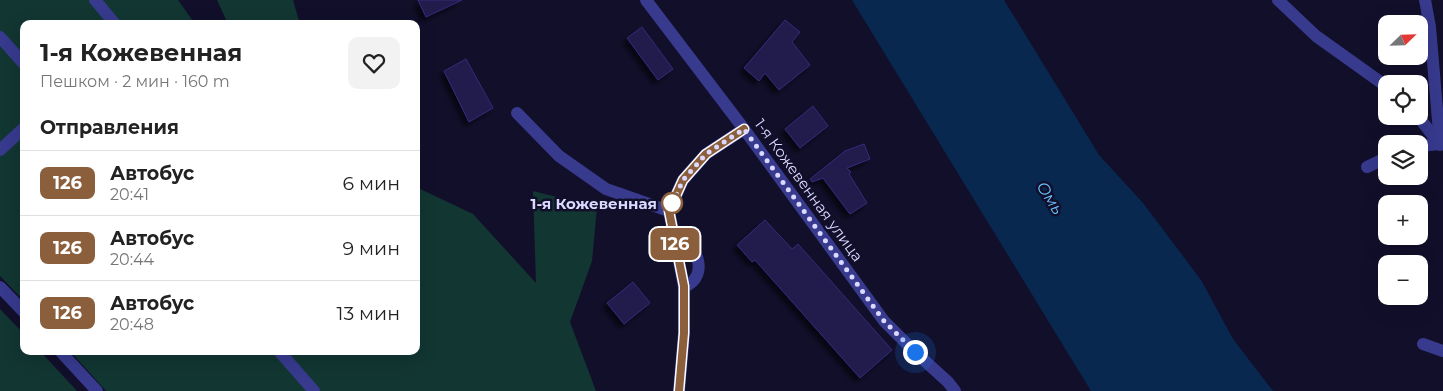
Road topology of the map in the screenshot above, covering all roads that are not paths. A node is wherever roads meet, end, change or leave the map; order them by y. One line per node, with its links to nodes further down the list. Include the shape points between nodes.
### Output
1 (95, 0): 5 (street)
2 (646, 0): 11 (street, 1-я Кожевенная улица)
3 (1278, 0): 8 (street, via 1316,36)
4 (1425, 0): 14 (street)
5 (112, 20)
6 (0, 37): 7 (street)
7 (20, 60)
8 (1378, 81)
9 (516, 113): 18 (street, via 559,156 606,189)
10 (1425, 125): 14 (street)
11 (744, 129): 18 (street, via 706,154 683,180); 30 (street, 1-я Кожевенная улица, via 884,321)
12 (20, 132): 15 (street)
13 (1428, 146): 14 (street)
14 (1441, 147)
15 (0, 150)
16 (1378, 162): 17 (street)
17 (1367, 168)
18 (669, 211): 19 (street)
19 (674, 239): 20 (street); 20 (street, via 688,242 699,267 692,284)
20 (684, 286): 29 (street)
21 (0, 287): 22 (street)
22 (20, 308)
23 (1423, 344): 24 (street)
24 (1443, 351)
25 (64, 355): 27 (street)
26 (282, 355): 28 (street)
27 (97, 391)
28 (314, 391)
29 (679, 391)
30 (955, 391)

